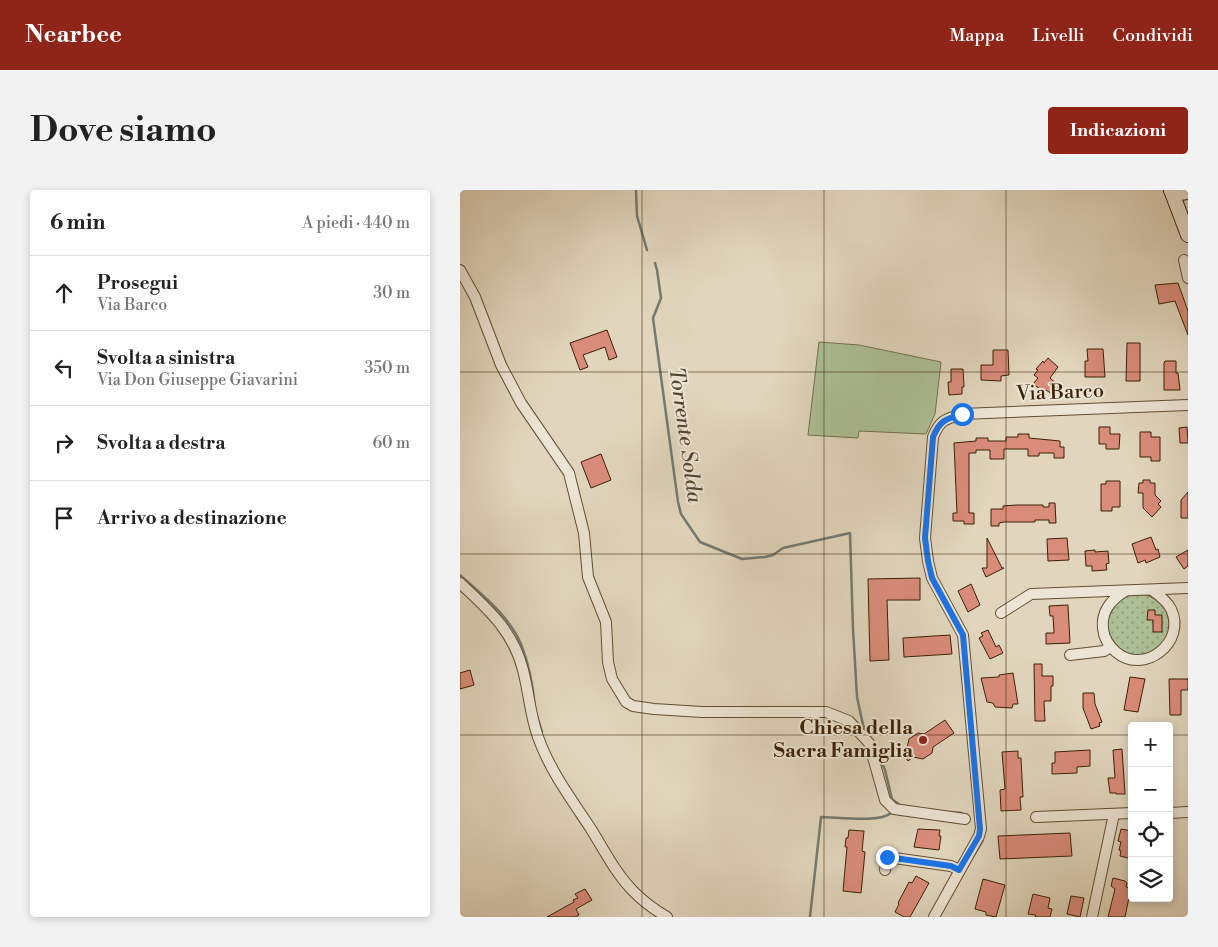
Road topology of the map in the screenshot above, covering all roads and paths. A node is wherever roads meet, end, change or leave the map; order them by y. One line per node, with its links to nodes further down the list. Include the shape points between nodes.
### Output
1 (1171, 190): 2 (street); 3 (street)
2 (1188, 192)
3 (1188, 235)
4 (1184, 260): 6 (street)
5 (460, 270): 20 (street, via 475,297 505,373 568,473 584,533 588,577 606,622 612,679 626,702 654,709 702,712 826,712 849,721 869,744 885,800 894,809)
6 (1188, 278)
7 (1188, 405): 22 (street, Via Barco, via 962,414 945,419 937,427 933,437 925,538 932,578 963,635 980,829)
8 (460, 583): 23 (street, via 491,612 516,648 524,671 530,712 552,770 633,891)
9 (1188, 588): 10 (street)
10 (1152, 590): 11 (street); 13 (street, via 1163,598 1173,615 1173,634 1168,646 1146,660 1132,660)
11 (1125, 592): 12 (street, via 1031,594); 13 (street, via 1114,598 1102,622)
12 (1001, 613)
13 (1110, 647): 14 (street, via 1104,651)
14 (1070, 655)
15 (1188, 812): 17 (street)
16 (1128, 813): 18 (street)
17 (1173, 813)
18 (1114, 814): 19 (street); 25 (street)
19 (1036, 817)
20 (965, 819)
21 (885, 870): 22 (street, via 887,857 951,866)
22 (959, 870): 24 (street)
23 (667, 917)
24 (934, 917)
25 (1092, 917)

